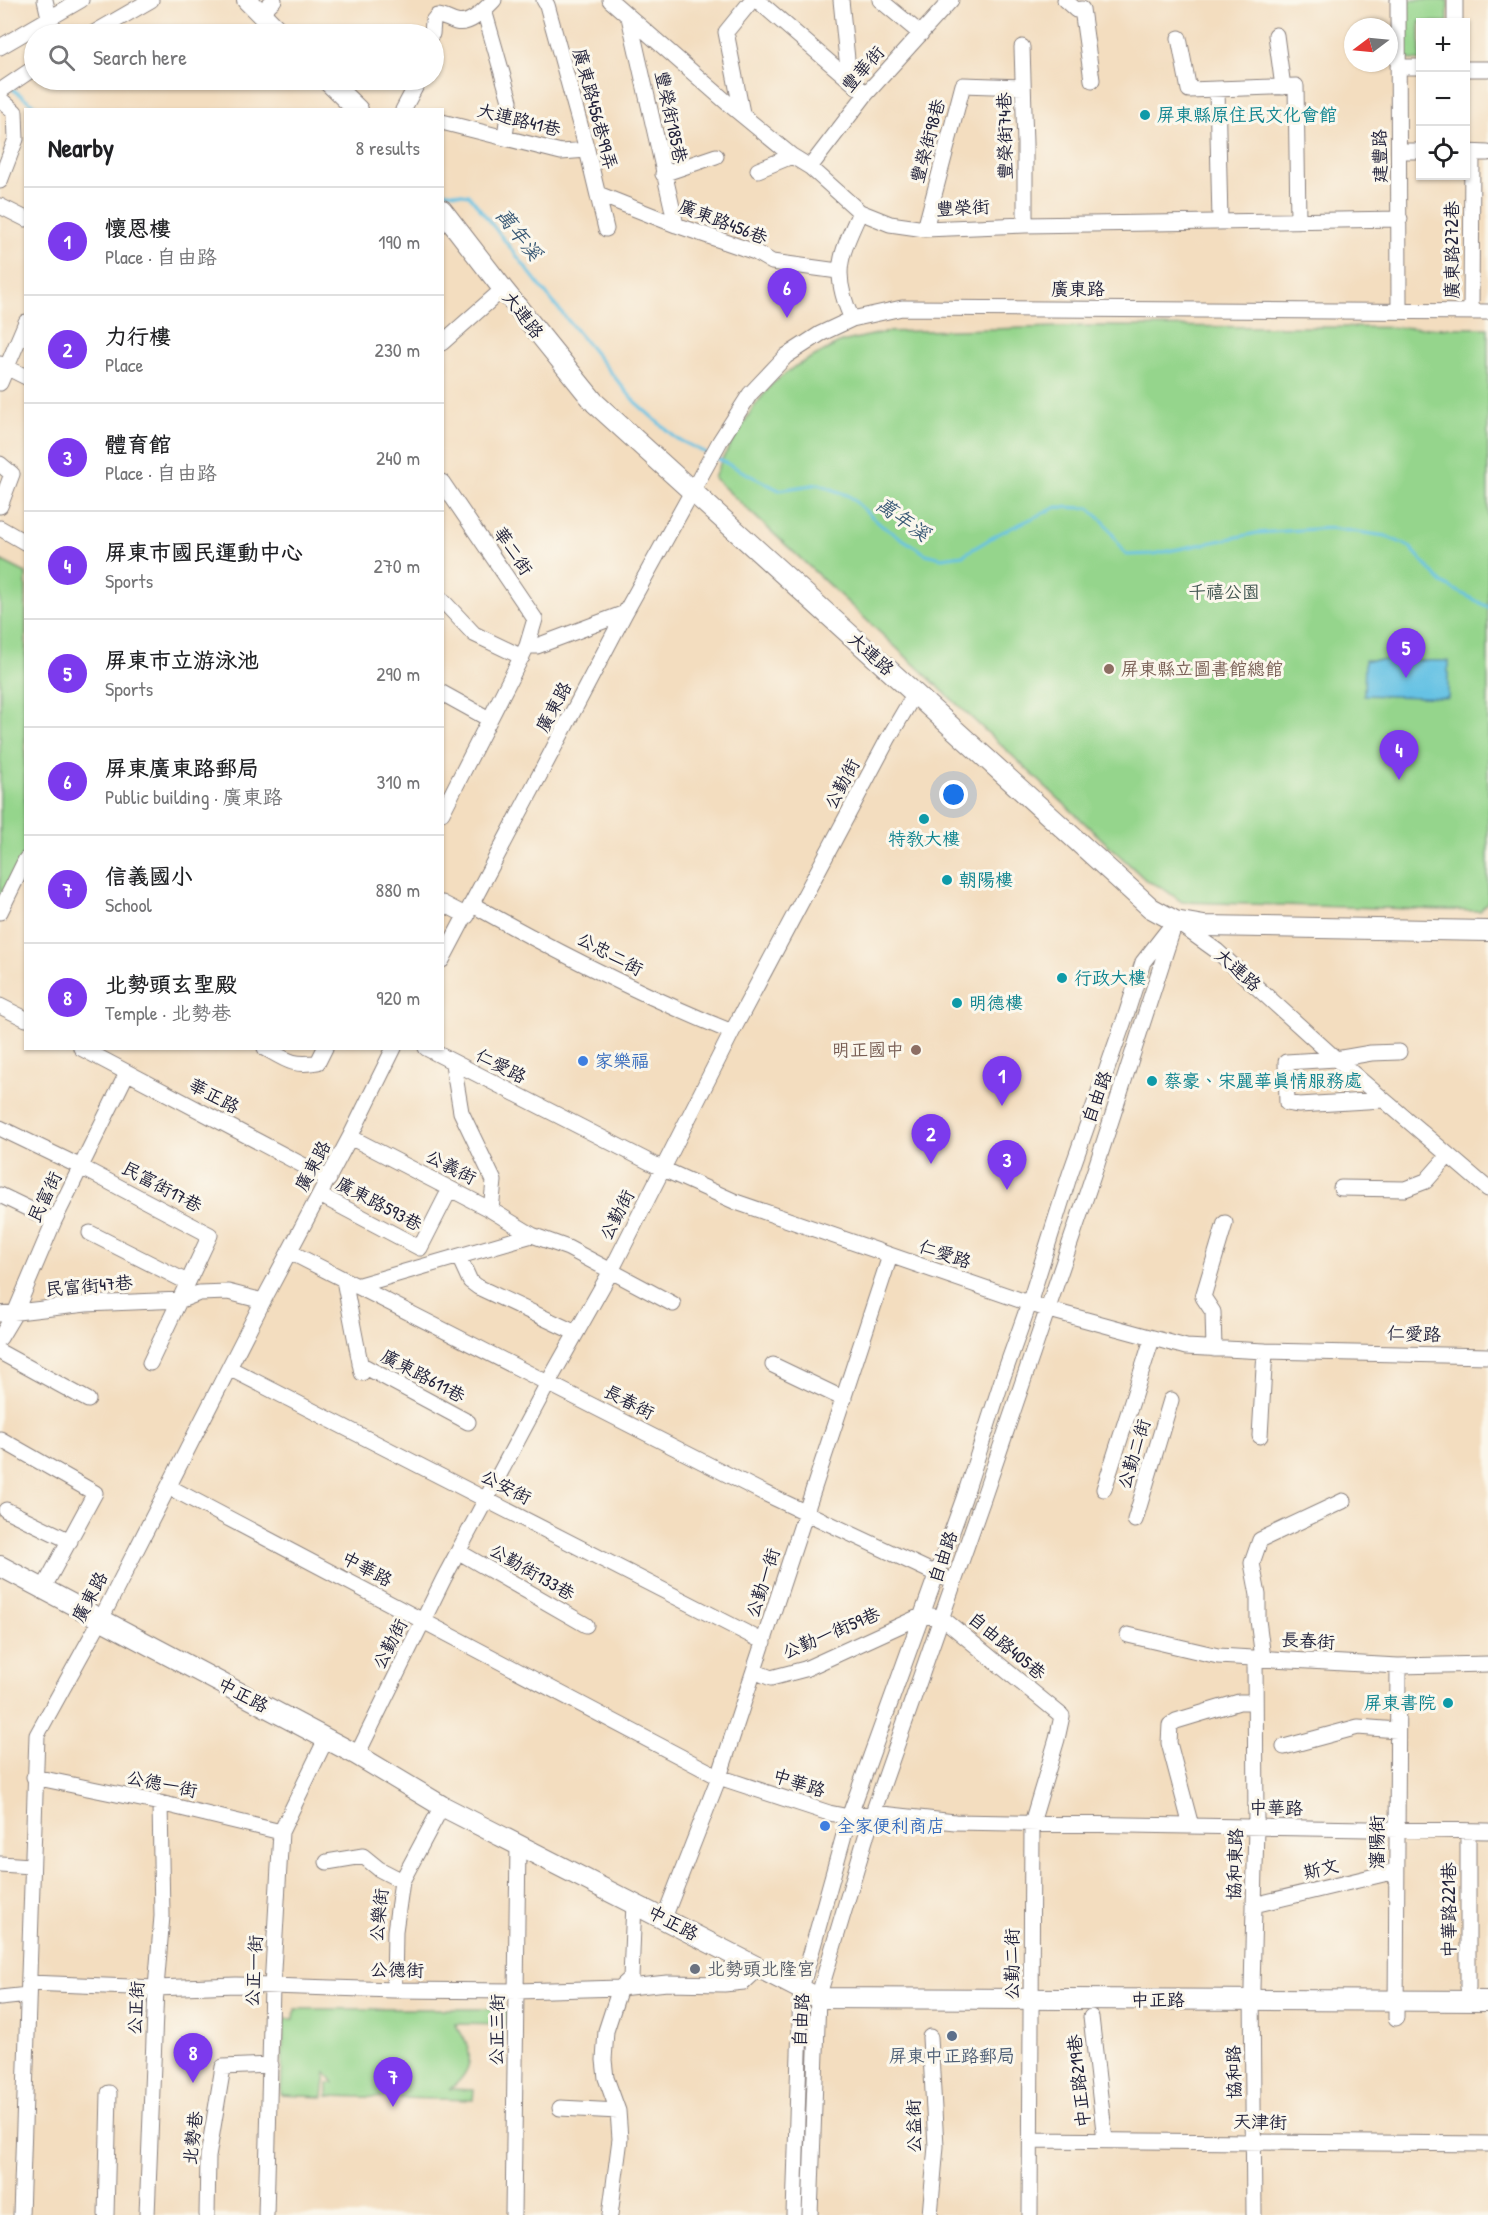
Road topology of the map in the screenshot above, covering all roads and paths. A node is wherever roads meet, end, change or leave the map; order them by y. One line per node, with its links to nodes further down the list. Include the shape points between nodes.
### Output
1 (45, 0): 18 (street)
2 (81, 0): 18 (street)
3 (151, 0): 23 (street)
4 (544, 0): 53 (street, 廣東路456巷99弄)
5 (610, 0): 17 (street, 豐榮街)
6 (752, 0): 49 (street, via 726,32)
7 (757, 0): 37 (street)
8 (841, 0): 37 (street)
9 (880, 0): 27 (street)
10 (951, 0): 27 (street, 豐華街)
11 (1065, 0): 16 (street, via 1076,10)
12 (1398, 0): 19 (street, 建豐路)
13 (1455, 0): 20 (street)
14 (260, 4): 24 (main road)
15 (489, 5): 25 (street, via 470,20 459,23 437,16); 51 (street, via 510,101)
16 (1082, 5): 38 (street)
17 (629, 16): 49 (street, 豐榮街); 61 (street, 豐榮街185巷)
18 (50, 18): 21 (street); 22 (street)
19 (1398, 18)
20 (1455, 18)
21 (40, 24)
22 (51, 24)
23 (109, 24)
24 (274, 24)
25 (433, 24)
26 (24, 33): 30 (street)
27 (921, 34): 45 (street, 豐華街)
28 (1276, 35): 40 (street)
29 (1179, 38): 41 (street, via 1190,90)
30 (0, 47)
31 (1022, 47): 39 (street, 豐榮街74巷)
32 (1398, 67): 33 (street); 54 (street, 建豐路)
33 (1416, 67)
34 (1470, 69): 35 (street)
35 (1488, 69)
36 (24, 74): 42 (street)
37 (849, 79): 45 (street)
38 (1092, 80)
39 (1023, 87): 72 (street, 豐榮街74巷); 74 (street, 豐榮街98巷, via 963,85)
40 (1282, 87): 41 (street); 69 (street, via 1296,86)
41 (1217, 89): 70 (street)
42 (0, 90)
43 (337, 90): 47 (main road)
44 (414, 90): 48 (street)
45 (866, 94): 59 (street, 豐華街)
46 (0, 99): 52 (street, via 15,112)
47 (356, 108)
48 (404, 108)
49 (742, 113): 58 (street, 豐榮街)
50 (444, 122): 51 (street, 大連路41巷)
51 (505, 136): 53 (street, 大連路41巷, via 561,152)
52 (21, 141): 62 (street)
53 (587, 150): 63 (street, 廣東路456巷99弄)
54 (1399, 151): 55 (street); 68 (street, 建豐路)
55 (1416, 151)
56 (1475, 153): 78 (street, 廣東路272巷)
57 (716, 156): 61 (street)
58 (792, 156): 59 (street, 豐榮街); 60 (street)
59 (810, 167): 65 (street, 豐榮街)
60 (758, 170)
61 (663, 174): 71 (street, 豐榮街185巷)
62 (0, 181)
63 (598, 194): 71 (street, 廣東路456巷); 73 (street, 廣東路456巷99弄)
64 (0, 206): 67 (street)
65 (860, 212): 74 (street, 豐榮街, via 890,224); 75 (street)
66 (445, 216): 76 (main road, 大連路)
67 (24, 218)
68 (1400, 219): 69 (street, 豐榮街); 77 (street, 建豐路)
69 (1298, 220): 70 (street, 豐榮街)
70 (1220, 221): 72 (street, 豐榮街)
71 (676, 225): 75 (street, 廣東路456巷, via 755,252 772,262)
72 (1025, 225): 74 (street, 豐榮街)
73 (606, 229)
74 (925, 229)
75 (838, 271): 80 (street)
76 (503, 289): 82 (street); 88 (main road, 大連路, via 585,393)
77 (1398, 311): 78 (street, 廣東路); 80 (street, 廣東路, via 902,308)
78 (1471, 312): 79 (street, 廣東路)
79 (1488, 312)
80 (852, 319): 88 (street, 廣東路, via 786,356 750,394)
81 (24, 326): 83 (street)
82 (444, 341)
83 (4, 366): 84 (street); 85 (street)
84 (24, 376)
85 (0, 383)
86 (0, 464): 89 (street, via 12,474)
87 (444, 484): 94 (street, 華二街, via 535,619)
88 (692, 492): 93 (street, 廣東路); 95 (main road, 大連路)
89 (0, 506)
90 (0, 528): 91 (street)
91 (24, 542)
92 (444, 602): 94 (street, via 474,634)
93 (625, 613): 94 (street); 101 (street, 廣東路)
94 (524, 652): 97 (street, 華二街)
95 (915, 693): 103 (main road, 大連路, via 1150,908); 108 (street, 公勤街)
96 (444, 694): 97 (street)
97 (489, 719): 98 (street, 華二街)
98 (444, 809)
99 (24, 863): 102 (street)
100 (444, 904): 101 (street, 公忠二街)
101 (470, 910): 105 (street, 廣東路); 108 (street, 公忠二街)
102 (0, 912)
103 (1175, 921): 104 (main road, via 1204,926); 115 (street, 大連路, via 1217,951); 144 (street, 自由路, via 1143,962); 145 (street, 自由路)
104 (1488, 931)
105 (444, 956)
106 (0, 1006): 107 (street)
107 (23, 1012)
108 (732, 1032): 123 (street, 公勤街)
109 (85, 1050): 117 (street, 華正路)
110 (269, 1050): 111 (street, via 295,1065 318,1062)
111 (324, 1050)
112 (393, 1050): 120 (street, 廣東路)
113 (429, 1050): 116 (street, 仁愛路)
114 (1399, 1052): 115 (street)
115 (1336, 1059): 118 (street, 大連路); 118 (street, via 1286,1062 1287,1103 1299,1106)
116 (453, 1064): 123 (street, 仁愛路); 130 (street, via 461,1112 494,1181)
117 (127, 1073): 122 (street, 民富街); 124 (street, 華正路)
118 (1383, 1100): 121 (street, 大連路)
119 (0, 1128): 122 (street)
120 (350, 1137): 124 (street, 廣東路); 126 (street, 公義街)
121 (1448, 1156): 125 (street, via 1426,1181 1405,1190); 127 (street, 大連路)
122 (81, 1167): 131 (street, 民富街); 139 (street, 民富街17巷, via 210,1235)
123 (663, 1169): 136 (street, 仁愛路, via 736,1202); 138 (street, 公勤街)
124 (329, 1179): 129 (street, 廣東路)
125 (1341, 1188)
126 (450, 1189): 129 (street, 廣東路593巷, via 420,1248); 130 (street, 公義街)
127 (1488, 1189)
128 (0, 1195): 131 (street)
129 (320, 1195): 135 (street, 廣東路)
130 (491, 1210): 134 (street, 公義街)
131 (54, 1221): 146 (street, 民富街)
132 (1225, 1223): 150 (street, via 1203,1297 1213,1312)
133 (90, 1233): 139 (street)
134 (532, 1235): 137 (street); 138 (street, 公義街, via 568,1248)
135 (290, 1252): 140 (street, 長春街); 142 (street, 廣東路)
136 (890, 1256): 144 (street, 仁愛路); 158 (street, 公勤一街)
137 (459, 1257): 140 (street); 147 (street, via 470,1281 478,1287)
138 (611, 1271): 143 (street, 公義街); 147 (street, 公勤街)
139 (187, 1282): 141 (street, 民富街17巷)
140 (350, 1283): 157 (street, 長春街); 161 (street, 廣東路611巷, via 361,1369)
141 (181, 1299): 142 (street, 民富街47巷, via 198,1293 228,1292); 146 (street, 民富街47巷); 154 (street, 民富街17巷)
142 (263, 1301): 156 (street, 廣東路)
143 (673, 1304)
144 (1029, 1304): 145 (street, 仁愛路); 174 (street, 自由路)
145 (1046, 1309): 149 (street, 仁愛路); 175 (street, 自由路)
146 (7, 1313): 148 (street, 民富街)
147 (576, 1333): 157 (street, 公勤街)
148 (0, 1338)
149 (1152, 1339): 150 (street, 仁愛路); 165 (street)
150 (1214, 1349): 151 (street, 仁愛路)
151 (1264, 1351): 153 (street, 仁愛路); 162 (street)
152 (0, 1352): 159 (street)
153 (1488, 1356)
154 (150, 1362)
155 (773, 1365): 158 (street)
156 (229, 1368): 164 (street, 廣東路); 166 (street, 公安街)
157 (548, 1383): 166 (street, 公勤街); 169 (street, 長春街)
158 (844, 1399): 169 (street, 公勤一街)
159 (88, 1400)
160 (1171, 1400): 170 (street, 公勤二街)
161 (468, 1422)
162 (1260, 1436)
163 (0, 1440): 171 (street, via 95,1493)
164 (169, 1487): 179 (street, 廣東路); 180 (street, 中華路)
165 (1104, 1489)
166 (486, 1498): 172 (street, 公勤街); 183 (street, 公安街)
167 (1343, 1501): 184 (street, 協和東路, via 1260,1540 1252,1563 1258,1595)
168 (6, 1510): 171 (street)
169 (806, 1513): 174 (street, 長春街); 183 (street, 公勤一街)
170 (1135, 1520)
171 (70, 1540): 176 (street)
172 (459, 1552): 180 (street, 公勤街); 181 (street, 公勤街133巷)
173 (1, 1569): 176 (main road, 中正路)
174 (937, 1575): 175 (street, 長春街); 177 (street, 自由路)
175 (954, 1581): 178 (street, 自由路)
176 (43, 1589): 179 (main road, 中正路)
177 (923, 1615): 178 (street, 自由路405巷); 187 (street, 公勤一街59巷, via 805,1669 771,1678); 199 (street, 自由路)
178 (942, 1617): 189 (street, 自由路405巷); 198 (street, 自由路)
179 (101, 1619): 191 (main road, 中正路); 194 (street, 廣東路, via 37,1735)
180 (424, 1621): 193 (street, 公勤街); 195 (street, 中華路)
181 (586, 1625)
182 (1128, 1635): 184 (street, 長春街, via 1218,1656)
183 (764, 1642): 187 (street, 公勤一街)
184 (1259, 1658): 186 (street, 長春街); 188 (street, 協和東路)
185 (1488, 1664): 186 (street, 長春街)
186 (1398, 1666): 190 (street, 瀋陽街)
187 (754, 1671): 195 (street, 公勤一街)
188 (1255, 1702): 201 (street, via 1239,1702 1170,1725 1169,1743); 202 (street, 協和東路)
189 (1062, 1716): 200 (street, 公勤二街)
190 (1397, 1730): 192 (street, via 1358,1727); 203 (street, 瀋陽街)
191 (326, 1739): 193 (main road, 中正路); 205 (street, 公正一街)
192 (1284, 1747)
193 (357, 1755): 197 (main road, 中正路)
194 (34, 1777): 196 (street, 公德一街); 210 (street, 廣東路)
195 (719, 1777): 199 (street, 中華路, via 829,1814); 215 (street, 公勤一街)
196 (160, 1803): 205 (street, 公德一街); 218 (street, 公正街, via 163,1893)
197 (442, 1806): 207 (main road, 中正路); 212 (street, 公樂街)
198 (873, 1813): 199 (street, 中華路); 200 (street, 中華路, via 955,1822); 224 (street, 自由路)
199 (849, 1816): 224 (street, 自由路)
200 (1032, 1823): 201 (street, 中華路); 226 (street, 公勤二街)
201 (1191, 1826): 202 (street, 中華路)
202 (1256, 1827): 203 (street, 中華路); 214 (street, 協和東路)
203 (1397, 1830): 206 (street, 中華路); 211 (street, 瀋陽街)
204 (1488, 1831): 206 (street, 中華路)
205 (281, 1832): 217 (street, 公正一街)
206 (1468, 1832): 220 (street, 中華路221巷)
207 (518, 1845): 213 (main road, 中正路); 223 (street, 公正三街)
208 (327, 1862): 212 (street, 公樂街, via 363,1856)
209 (0, 1864): 210 (street)
210 (31, 1866): 221 (street, 廣東路)
211 (1396, 1871): 214 (street, 斯文); 229 (street, 瀋陽街)
212 (402, 1881): 222 (street, 公樂街, via 394,1931)
213 (634, 1902): 215 (main road, 中正路); 219 (street, via 631,1978)
214 (1254, 1905): 227 (street, 協和東路)
215 (664, 1918): 216 (main road, 中正路)
216 (759, 1968): 219 (street, 公德街, via 744,1982); 224 (main road, 中正路)
217 (272, 1987): 218 (street, 公德街); 222 (street, 公德街); 232 (street, 公正一街)
218 (156, 1988): 221 (street, 公德街); 242 (street, 公正街)
219 (620, 1988): 223 (street, 公德街); 235 (street, via 606,2031 604,2060)
220 (1468, 1988)
221 (29, 1989): 225 (street, 公德街); 240 (street, 廣東路)
222 (394, 1990): 223 (street, 公德街)
223 (517, 1991): 245 (street, 公正三街)
224 (810, 1994): 226 (main road, 中正路); 247 (street, 自由路); 248 (street, 自由路)
225 (0, 1998)
226 (1031, 2000): 227 (main road, 中正路); 236 (street, 公勤二街)
227 (1252, 2000): 229 (main road, 中正路); 238 (street, 協和路)
228 (1488, 2001): 229 (main road, 中正路)
229 (1396, 2009)
230 (1091, 2017): 237 (street, 中正路219巷)
231 (930, 2037): 249 (street, 公益街, via 936,2146)
232 (271, 2064): 243 (street, 北勢巷, via 223,2067 208,2157); 244 (street, 公正一街)
233 (110, 2093): 241 (street)
234 (560, 2108): 235 (street)
235 (618, 2111): 246 (street, via 620,2139)
236 (1031, 2140): 237 (street, 天津街); 250 (street, 公勤二街)
237 (1105, 2140): 238 (street, 天津街)
238 (1254, 2142): 239 (street, 天津街); 251 (street, 協和路)
239 (1488, 2144)
240 (21, 2215)
241 (106, 2215)
242 (147, 2215)
243 (207, 2215)
244 (266, 2215)
245 (513, 2215)
246 (610, 2215)
247 (794, 2215)
248 (810, 2215)
249 (930, 2215)
250 (1030, 2215)
251 (1254, 2215)

